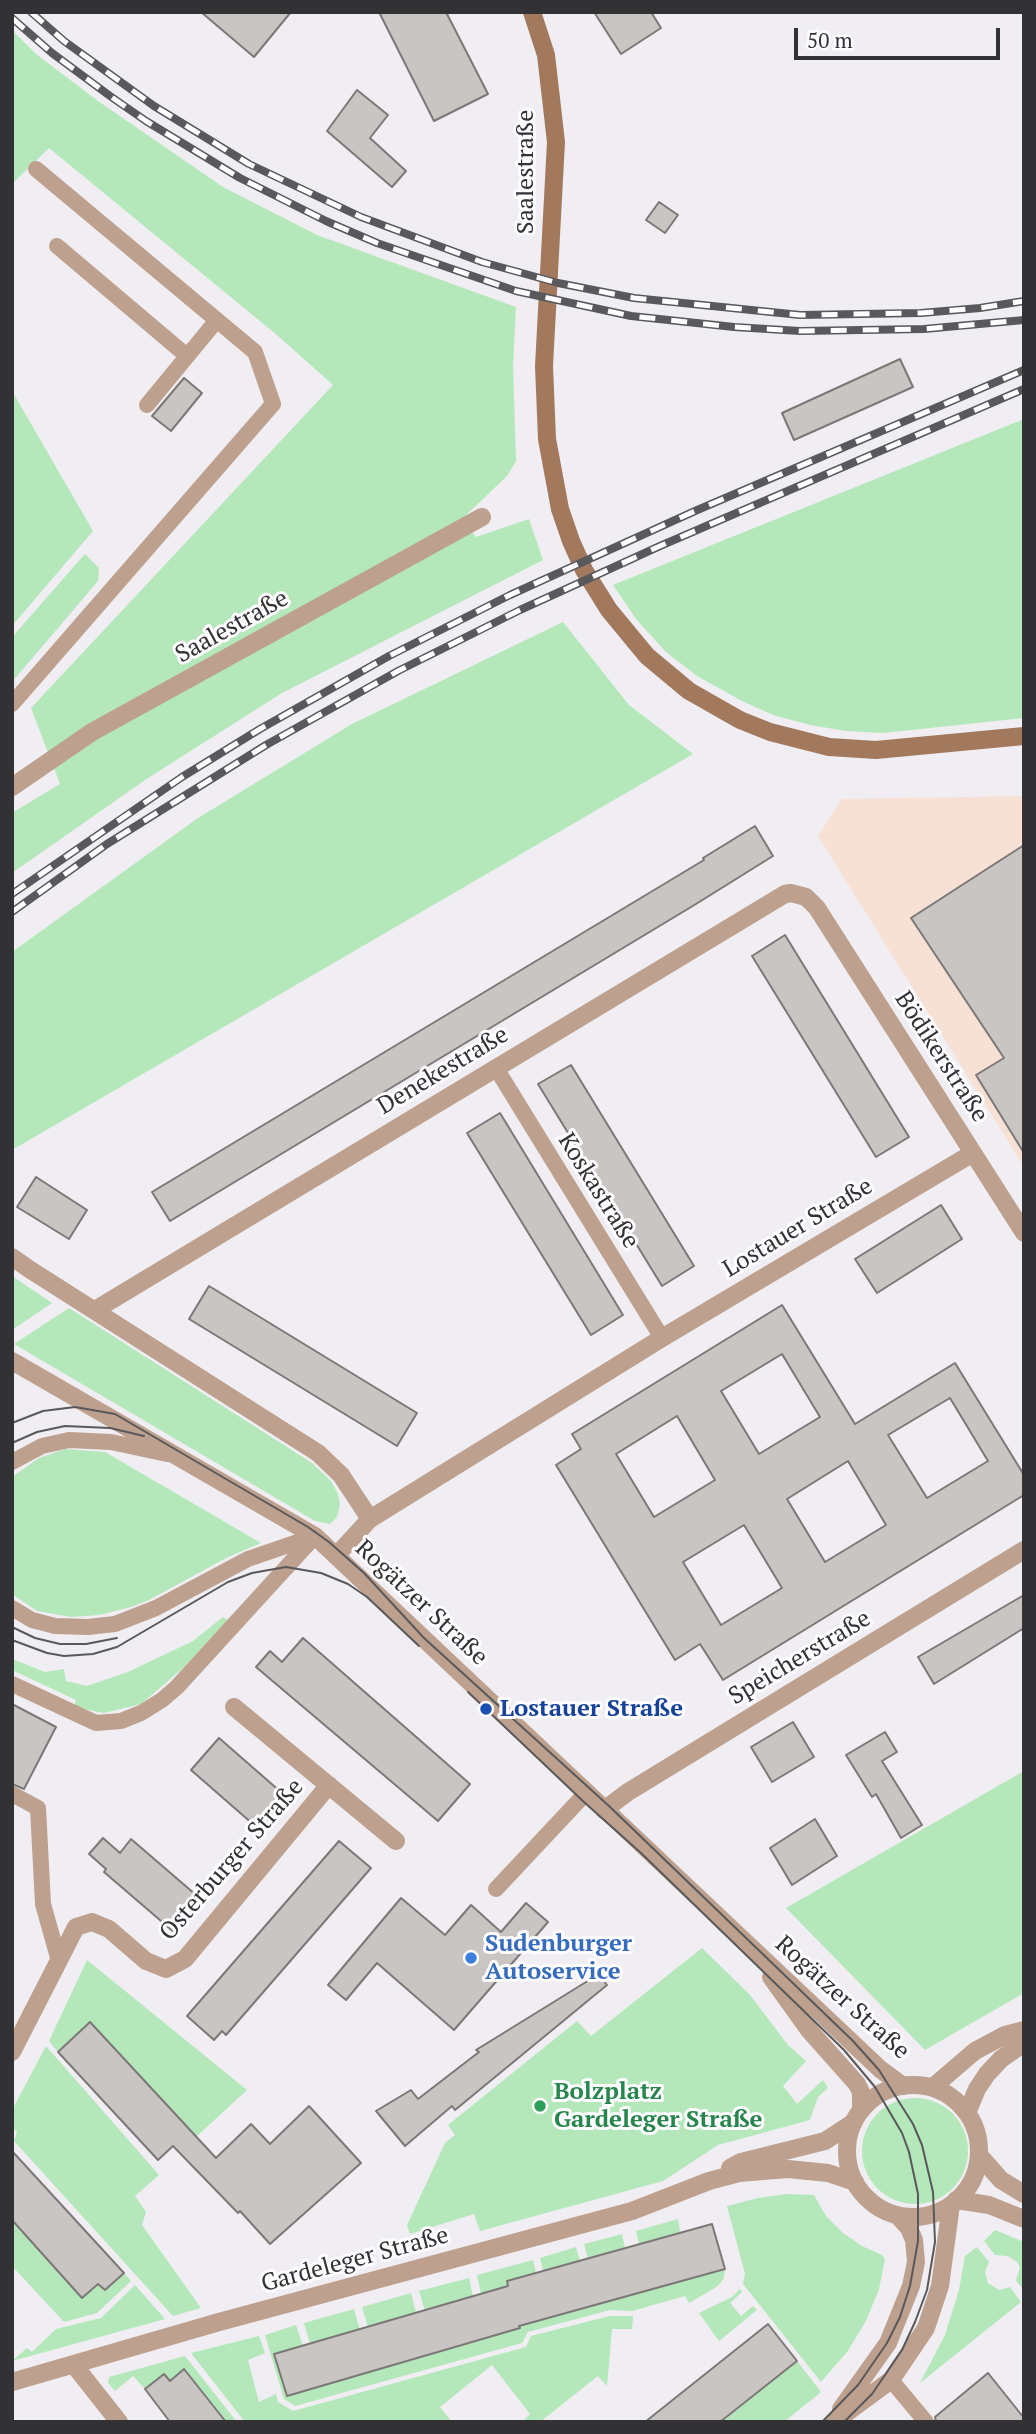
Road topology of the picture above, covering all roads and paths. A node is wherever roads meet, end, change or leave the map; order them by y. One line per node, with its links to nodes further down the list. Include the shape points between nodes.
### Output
1 (532, 12): 9 (main road, Saalestraße, via 546,55 556,142 544,366 547,439 560,509 594,587 648,656 689,691 755,726 829,747 876,750)
2 (36, 169): 4 (lane)
3 (57, 246): 5 (lane)
4 (217, 320): 5 (lane); 8 (lane, via 255,352 273,404)
5 (187, 356): 6 (lane)
6 (147, 405)
7 (482, 517): 10 (street, Saalestraße, via 92,732)
8 (12, 704)
9 (1024, 736)
10 (12, 787)
11 (817, 908): 12 (street, Denekestraße, via 801,894 785,894); 13 (street, Bödikerstraße)
12 (496, 1068): 16 (street, Denekestraße); 17 (lane, Koskastraße)
13 (973, 1153): 14 (street, Bödikerstraße); 17 (street, Lostauer Straße)
14 (1024, 1233)
15 (12, 1257): 16 (street, Rogätzer Straße)
16 (95, 1310): 21 (street, Rogätzer Straße, via 318,1453 341,1475)
17 (662, 1338): 21 (street, Lostauer Straße)
18 (12, 1361): 19 (street, Rogätzer Straße)
19 (177, 1456): 20 (lane, via 111,1442 69,1440 42,1446); 22 (street, Rogätzer Straße)
20 (12, 1462)
21 (370, 1520): 24 (street, Lostauer Straße)
22 (315, 1536): 24 (street, Rogätzer Straße); 25 (lane, via 248,1559 156,1608 115,1623 55,1626); 26 (lane, via 177,1687 141,1713 96,1723)
23 (1024, 1550): 31 (street, Speicherstraße)
24 (336, 1556): 29 (street, Rogätzer Straße)
25 (12, 1608)
26 (12, 1684)
27 (234, 1707): 28 (street, Osterburger Straße)
28 (329, 1785): 32 (street, Osterburger Straße); 35 (street, Osterburger Straße, via 185,1959 166,1969 146,1961 109,1929 92,1923 76,1927)
29 (586, 1793): 31 (street, Rogätzer Straße); 33 (lane)
30 (12, 1794): 35 (lane, via 38,1808 43,1904)
31 (604, 1810): 34 (street, Rogätzer Straße)
32 (396, 1841)
33 (496, 1888)
34 (748, 1945): 39 (street, Rogätzer Straße, via 880,2069); 42 (street, Rogätzer Straße, via 809,2029 858,2084)
35 (59, 1961): 38 (street, Osterburger Straße)
36 (1024, 2030): 40 (street, via 975,2051)
37 (1024, 2043): 41 (street, via 987,2074)
38 (12, 2052)
39 (903, 2085): 40 (street); 42 (street, via 881,2093)
40 (933, 2087): 41 (street)
41 (967, 2113): 43 (street)
42 (857, 2116): 44 (street, Gardeleger Straße, via 825,2141 741,2162); 45 (street, via 847,2152)
43 (979, 2155): 46 (street, via 1001,2180); 47 (street, via 969,2185)
44 (709, 2181): 45 (street, Gardeleger Straße, via 788,2169 828,2173); 50 (street, Gardeleger Straße, via 632,2211)
45 (855, 2182): 48 (street, via 873,2203)
46 (1024, 2194)
47 (953, 2202): 48 (street, via 930,2214); 49 (street, via 989,2204); 51 (street, via 935,2308)
48 (897, 2215): 54 (street, via 914,2240 911,2286 888,2343)
49 (1024, 2219)
50 (74, 2365): 52 (street, Gardeleger Straße); 53 (street)
51 (891, 2380): 54 (street); 55 (lane)
52 (12, 2382)
53 (119, 2422)
54 (832, 2422)
55 (926, 2422)

